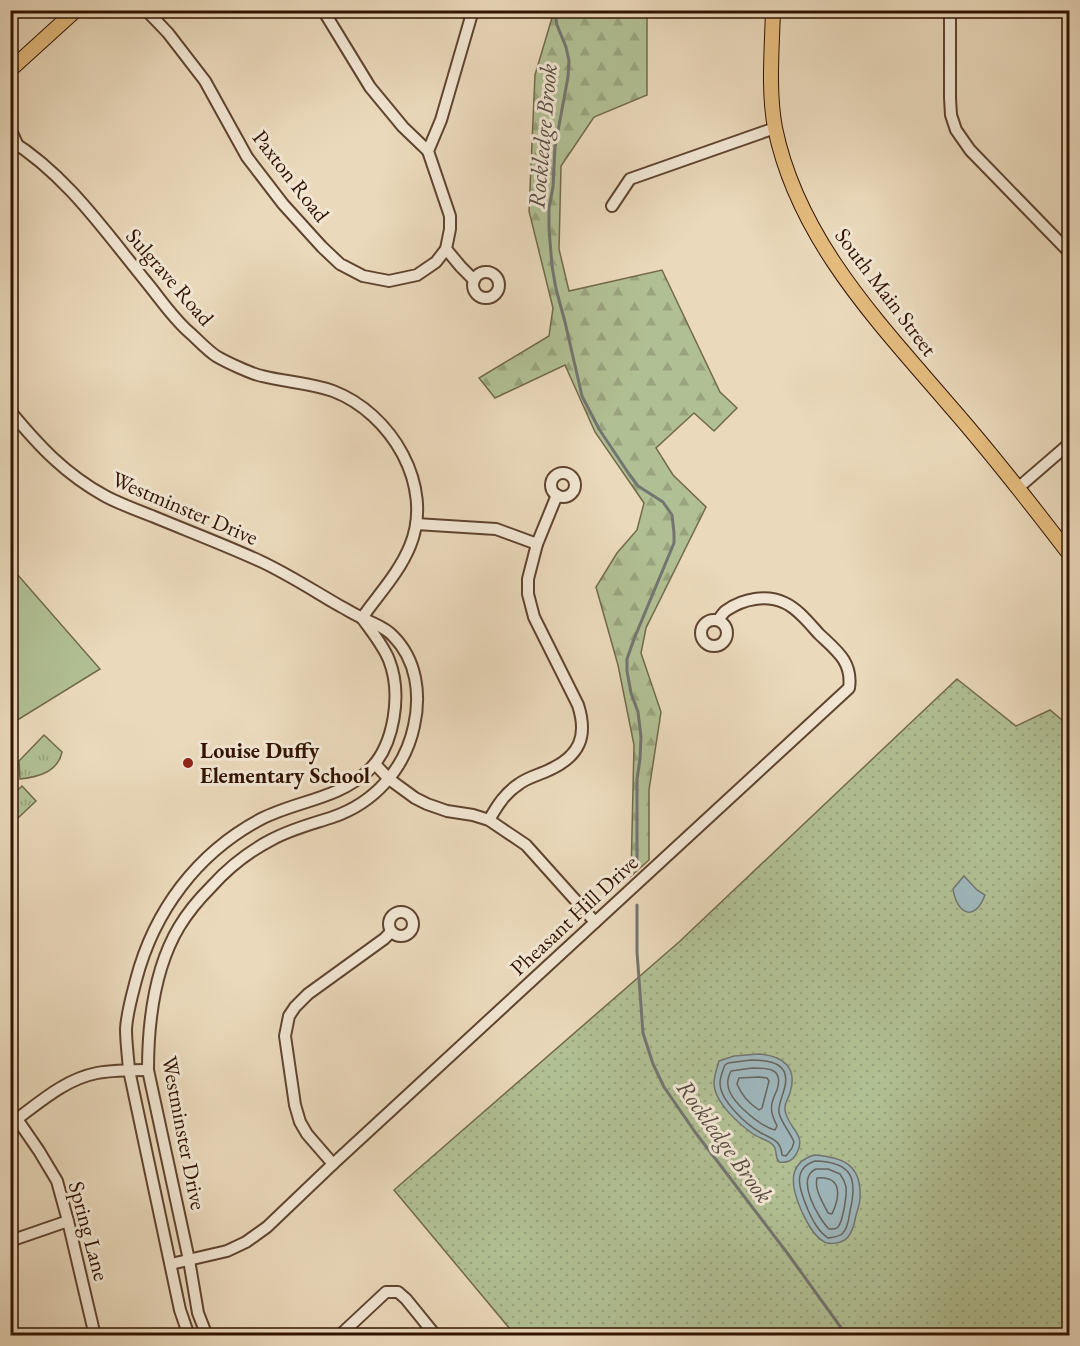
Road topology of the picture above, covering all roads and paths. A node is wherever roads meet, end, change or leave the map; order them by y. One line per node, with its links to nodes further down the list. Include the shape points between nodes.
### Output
1 (76, 10): 7 (main road)
2 (146, 10): 14 (street, Paxton Road, via 205,81 247,156 283,204 340,264 363,276 389,281 417,274 436,262)
3 (323, 10): 12 (street, via 370,87)
4 (473, 10): 12 (street)
5 (773, 10): 10 (main road, South Main Street)
6 (950, 10): 15 (street, via 951,115 956,130 970,150)
7 (12, 68): 8 (street)
8 (10, 81)
9 (10, 128): 11 (street, Sulgrave Road)
10 (775, 128): 13 (street, via 630,179); 19 (main road, South Main Street, via 801,205 846,280)
11 (14, 142): 21 (street, Sulgrave Road, via 75,195 180,324 216,356 260,376 332,391 377,420 407,464 415,489)
12 (428, 151): 14 (street, via 450,216)
13 (612, 206)
14 (446, 249): 16 (street)
15 (1070, 253)
16 (474, 280)
17 (10, 411): 24 (street, Westminster Drive, via 56,463 88,486 262,562)
18 (1070, 443): 19 (street)
19 (1018, 488): 23 (main road, South Main Street)
20 (557, 495): 22 (street)
21 (416, 524): 22 (street, via 496,529); 24 (street, Sulgrave Road, via 405,557)
22 (537, 544): 28 (street, via 528,579 529,603 578,705 582,739 572,755 556,767 516,785)
23 (1070, 555)
24 (362, 618): 26 (street, Westminster Drive, via 384,650 395,685 390,733); 27 (street, Westminster Drive, via 394,636 408,656 416,679 410,741)
25 (718, 620): 29 (street, Pheasant Hill Drive, via 725,610 747,600 784,602 842,656 848,667 849,688)
26 (375, 764): 27 (street); 31 (street, Westminster Drive, via 331,794 287,807 252,825 210,855 185,880 159,919 138,972 126,1030)
27 (390, 779): 28 (street, via 427,804); 32 (street, Westminster Drive, via 357,806 254,849 224,872 197,902 165,955 148,1042)
28 (489, 820): 29 (street, via 526,845)
29 (595, 922): 34 (street, Pheasant Hill Drive)
30 (391, 932): 34 (street, via 308,994 286,1026 300,1122)
31 (129, 1070): 32 (street); 33 (street, via 95,1073 68,1083); 38 (street, Westminster Drive)
32 (148, 1070): 37 (street, Westminster Drive)
33 (14, 1116): 35 (street, Spring Lane, via 57,1181)
34 (333, 1164): 37 (street, Pheasant Hill Drive, via 246,1242)
35 (68, 1221): 36 (street); 39 (street, Spring Lane)
36 (10, 1241)
37 (189, 1260): 38 (street, Pheasant Hill Drive); 41 (street, Westminster Drive, via 198,1313)
38 (171, 1264): 40 (street, Westminster Drive)
39 (95, 1335)
40 (189, 1335)
41 (207, 1335)
42 (339, 1335): 43 (street, via 386,1292 398,1292)
43 (436, 1335)

